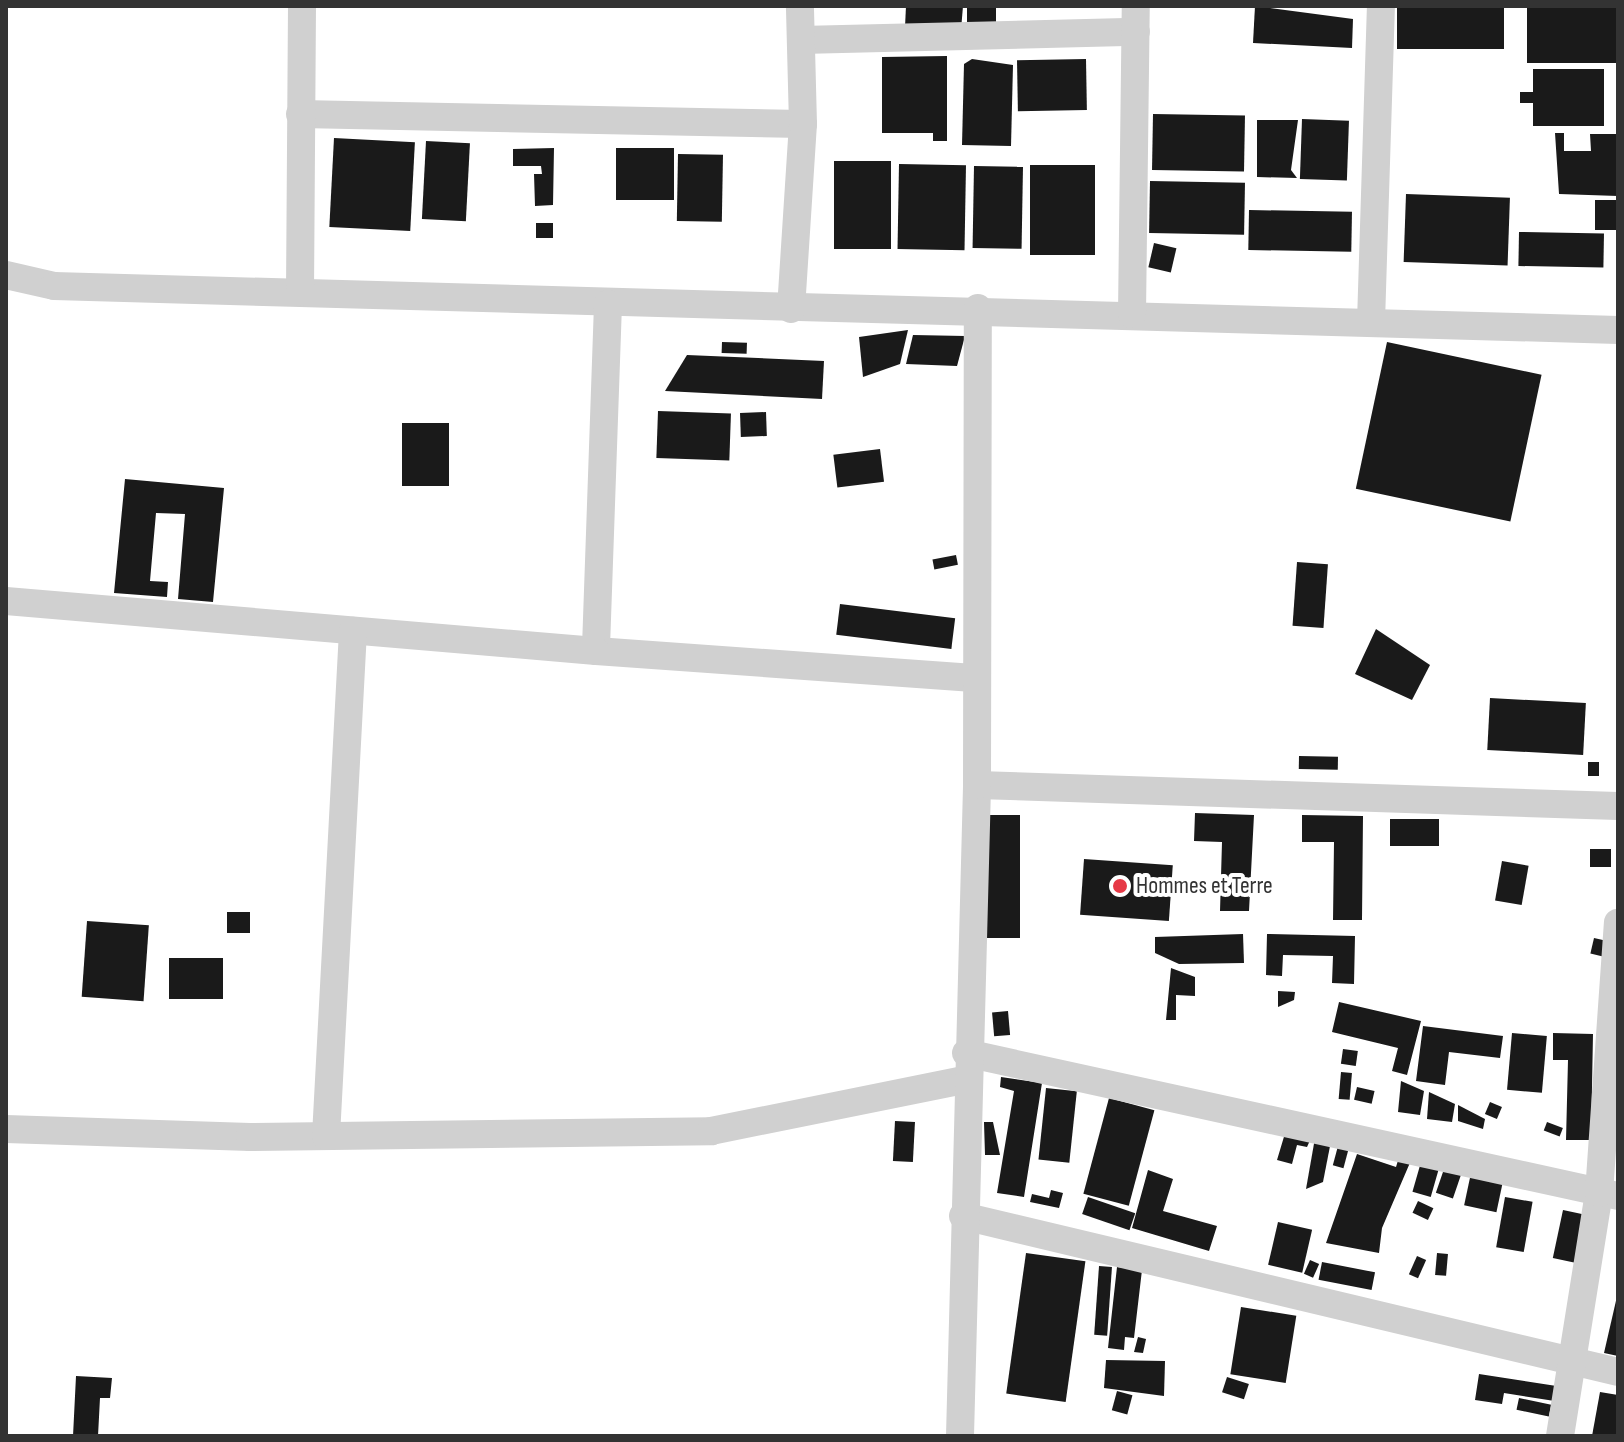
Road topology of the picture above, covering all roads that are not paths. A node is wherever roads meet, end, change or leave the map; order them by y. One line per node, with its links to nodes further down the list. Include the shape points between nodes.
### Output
1 (302, 6): 6 (street)
2 (800, 6): 5 (street)
3 (1381, 6): 14 (street)
4 (1136, 19): 5 (street); 13 (street)
5 (801, 40): 7 (street)
6 (300, 114): 7 (street); 9 (street)
7 (803, 124): 12 (street)
8 (9, 279): 9 (street, via 54,286)
9 (300, 292): 10 (street)
10 (608, 304): 12 (street); 18 (street)
11 (978, 308): 12 (street); 13 (street); 19 (street)
12 (791, 309)
13 (1132, 314): 14 (street)
14 (1371, 322): 15 (street)
15 (1618, 330)
16 (6, 601): 17 (street)
17 (353, 631): 18 (street); 25 (street)
18 (596, 651): 19 (street)
19 (977, 678): 20 (street)
20 (977, 785): 21 (street); 23 (street)
21 (1618, 806)
22 (1618, 923): 26 (street)
23 (966, 1067): 25 (street, via 711,1131); 26 (street); 27 (street)
24 (6, 1129): 25 (street)
25 (326, 1136)
26 (1609, 1194): 28 (street)
27 (963, 1216): 28 (street); 30 (street)
28 (1575, 1360): 29 (street); 31 (street)
29 (1618, 1372)
30 (960, 1436)
31 (1560, 1436)

